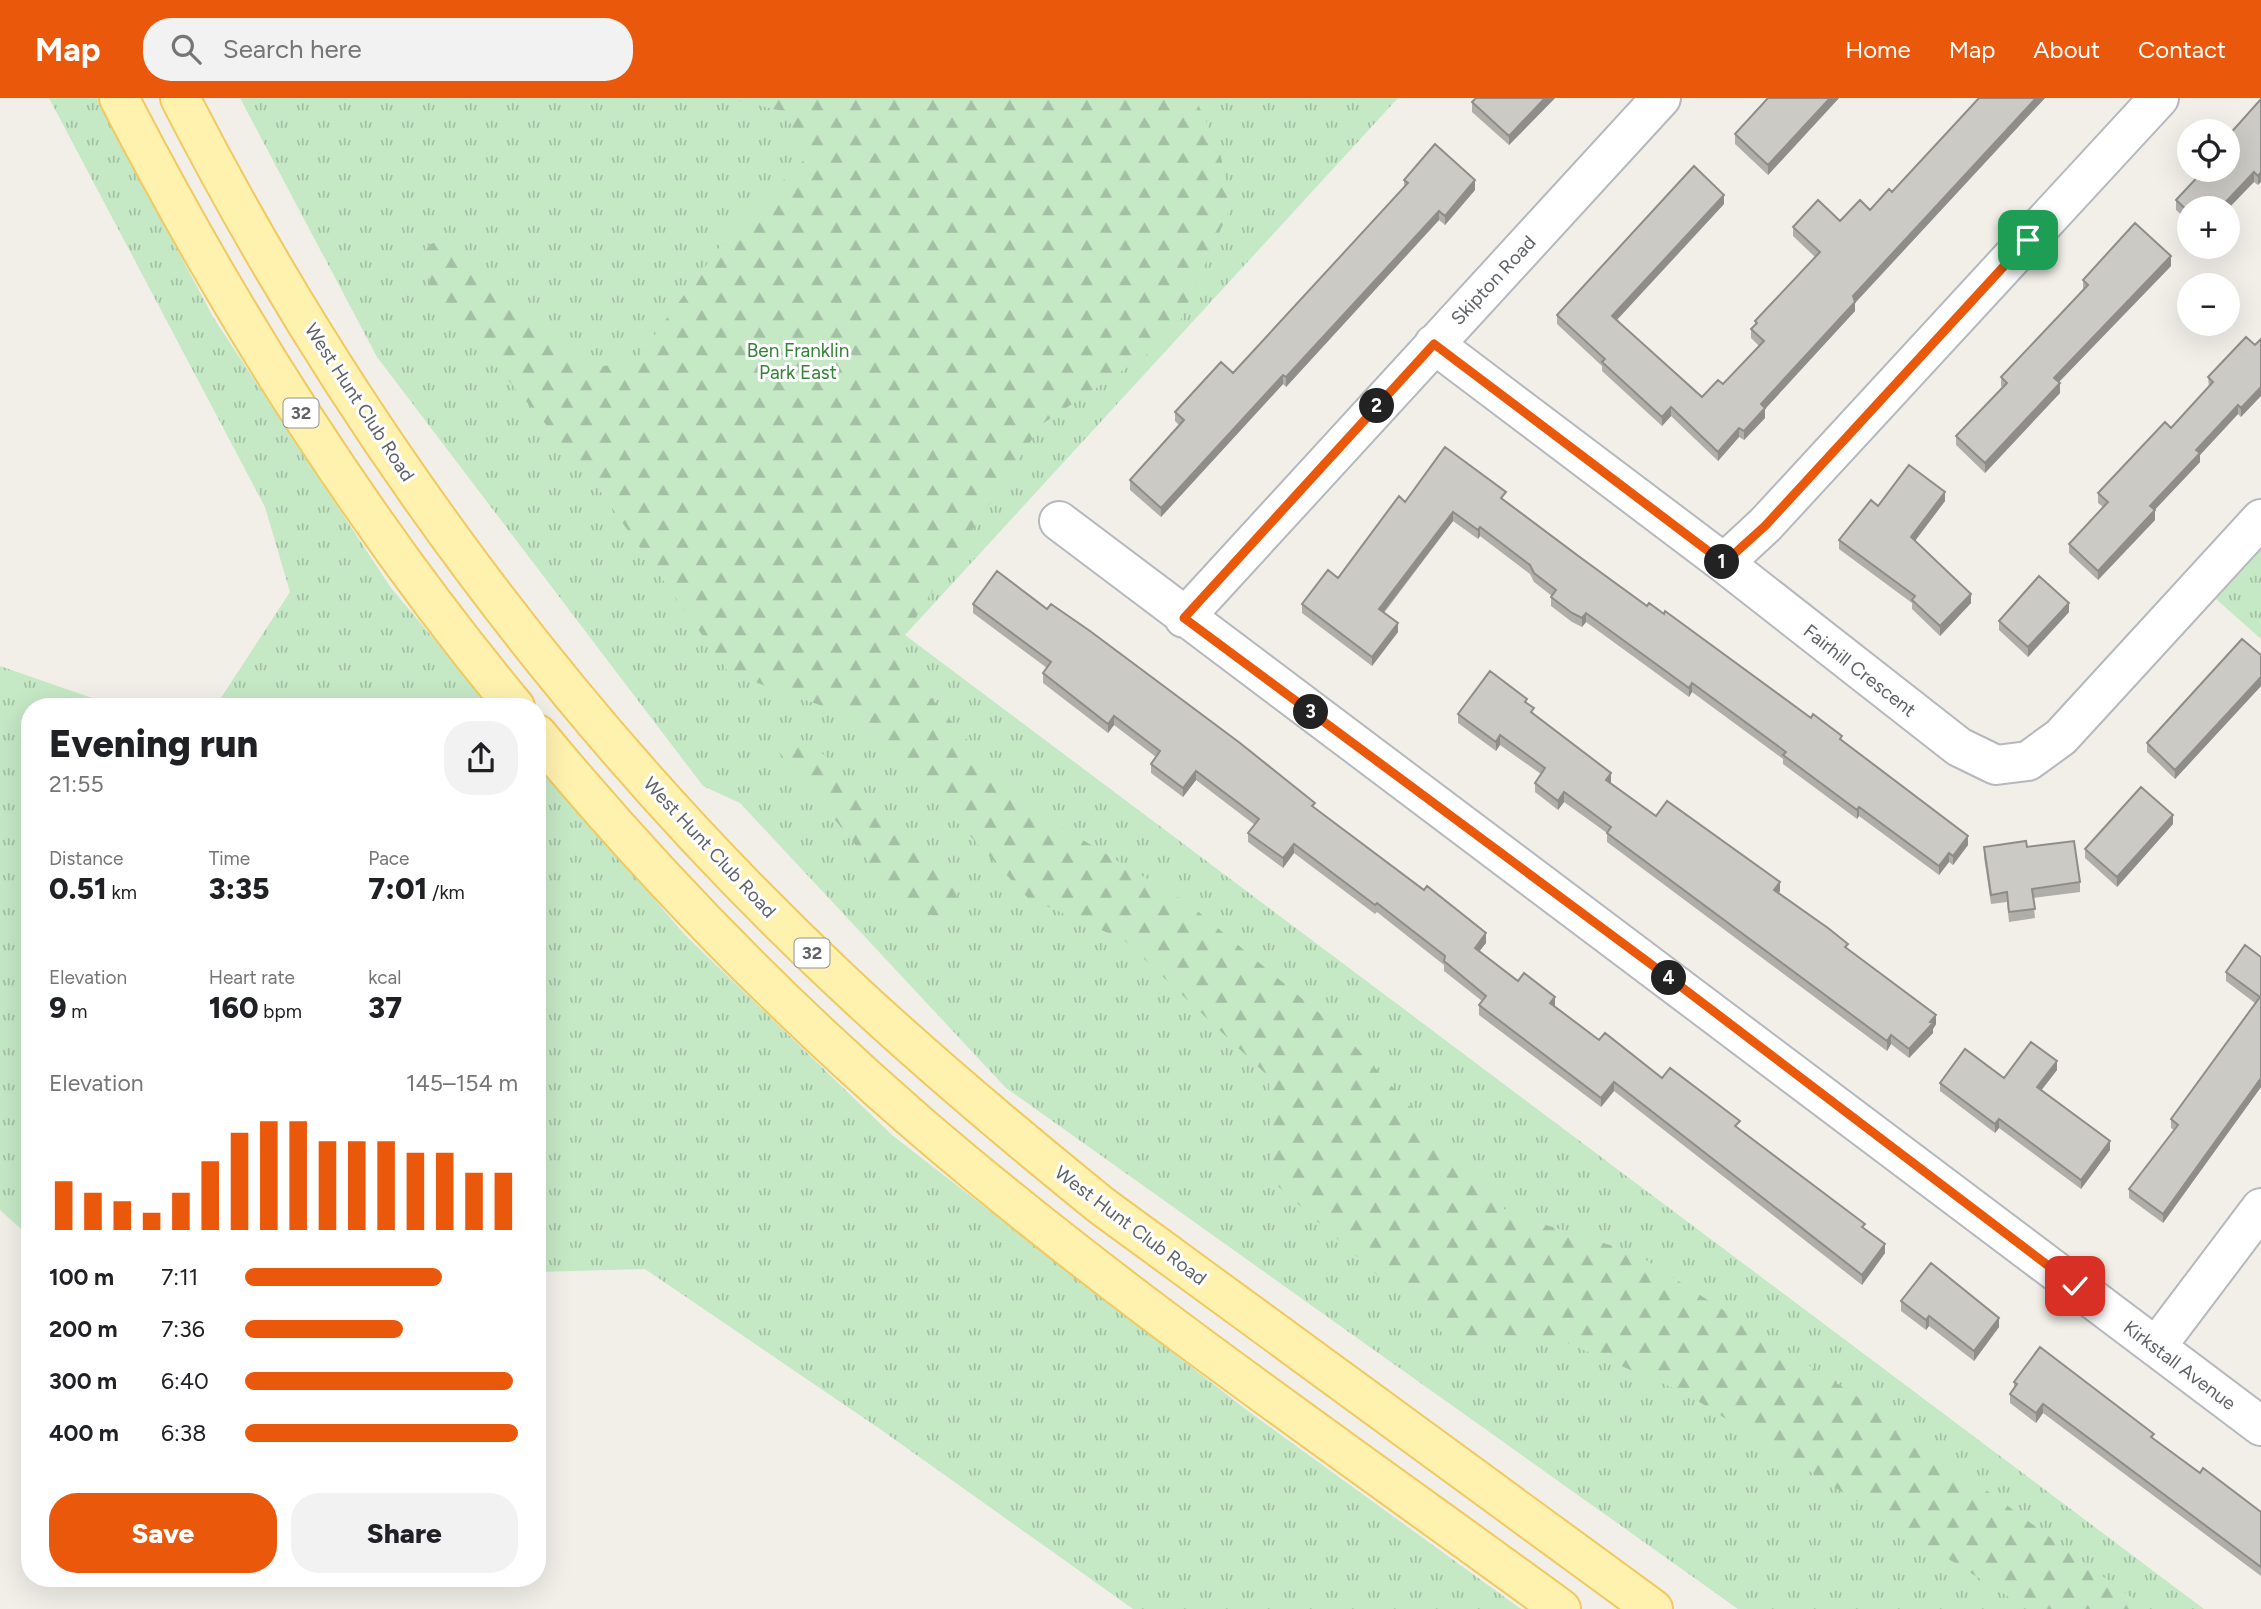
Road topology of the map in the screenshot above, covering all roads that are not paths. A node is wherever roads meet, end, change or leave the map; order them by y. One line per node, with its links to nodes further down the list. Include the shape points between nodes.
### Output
1 (118, 98): 10 (main road, 32, via 229,296 341,476 454,634)
2 (180, 98): 16 (main road, West Hunt Club Road / 32, via 277,274 428,507 589,713 760,901 973,1101 1102,1206)
3 (1661, 98): 5 (street, Skipton Road)
4 (2159, 98): 8 (street, via 1765,526)
5 (1434, 344): 8 (street, Fairhill Crescent); 9 (street, Skipton Road)
6 (2261, 519): 8 (street, Fairhill Crescent, via 2061,737 2028,761 1996,765 1959,747)
7 (1059, 521): 9 (street, Kirkstall Avenue)
8 (1724, 563)
9 (1184, 618): 13 (street, Kirkstall Avenue)
10 (507, 698)
11 (546, 745): 15 (main road, via 719,937 918,1123 1106,1276)
12 (2261, 1208): 13 (street)
13 (2156, 1347): 14 (street, Kirkstall Avenue)
14 (2261, 1426)
15 (1560, 1609)
16 (1653, 1609)

